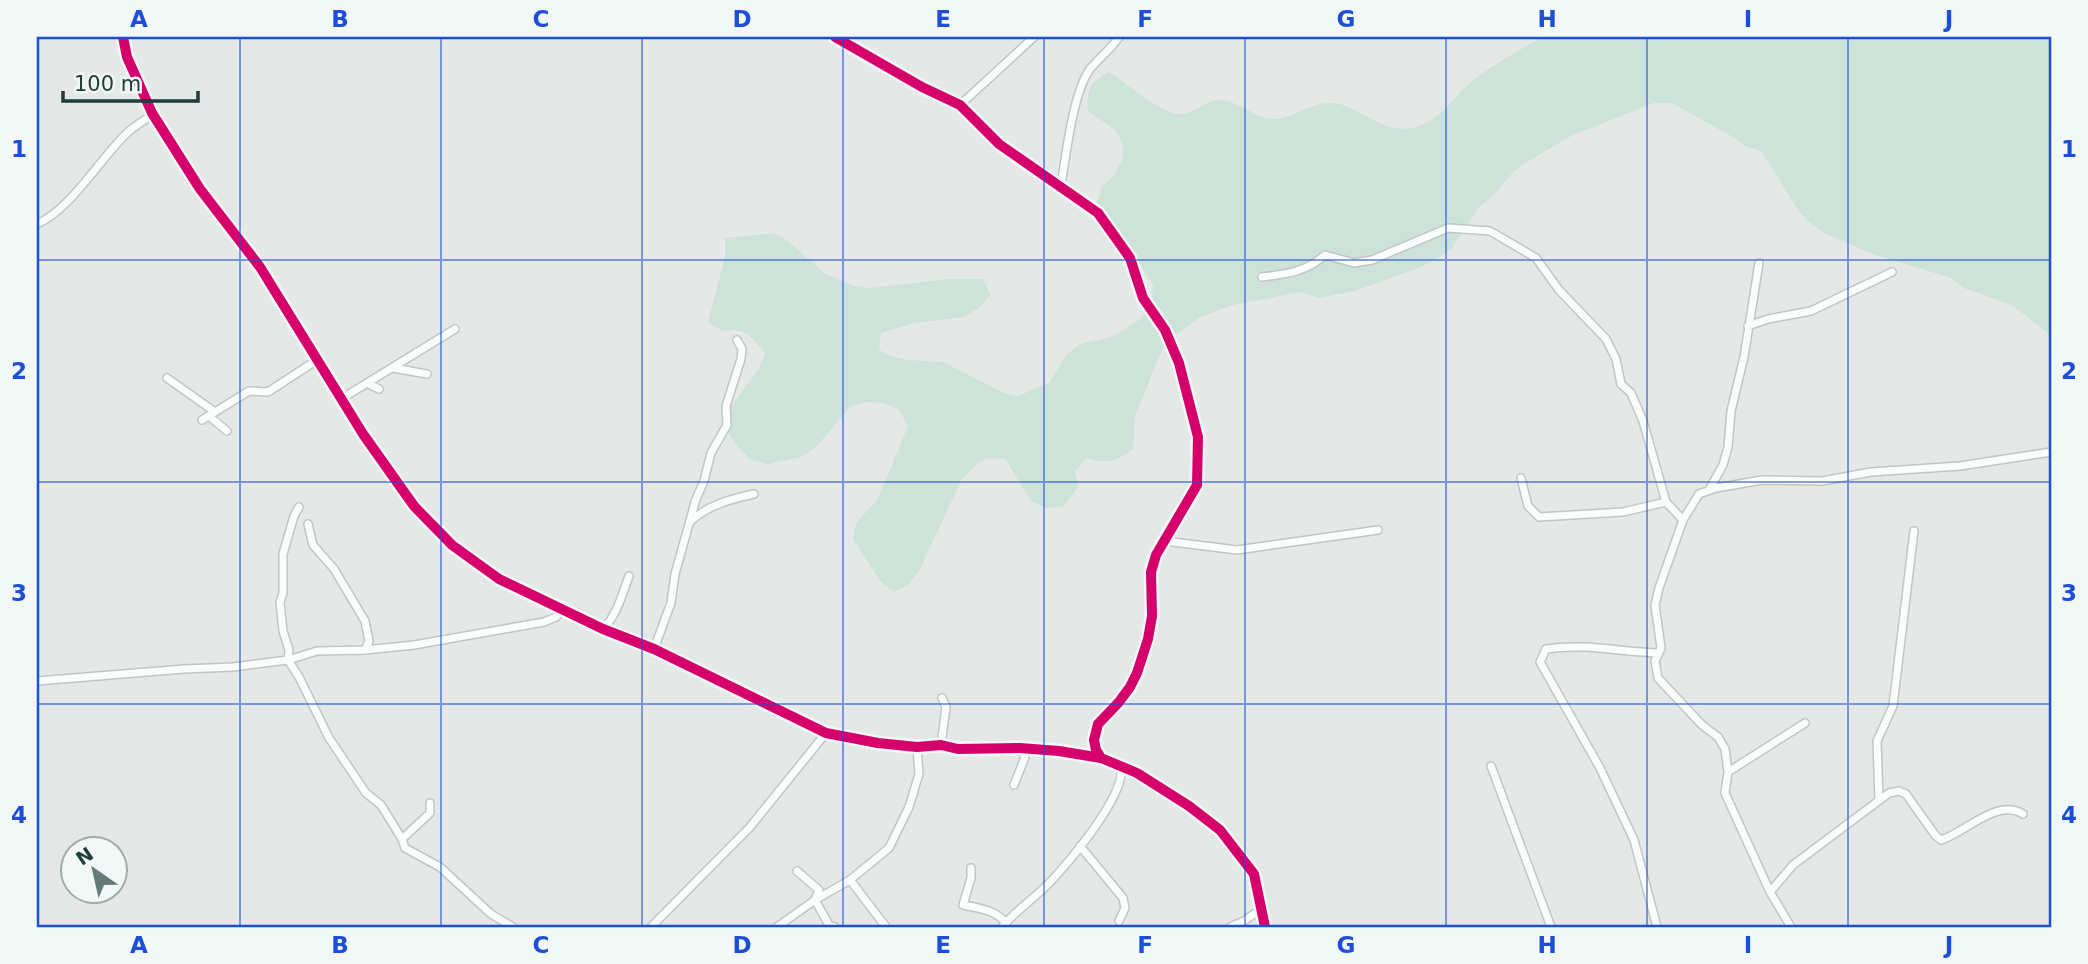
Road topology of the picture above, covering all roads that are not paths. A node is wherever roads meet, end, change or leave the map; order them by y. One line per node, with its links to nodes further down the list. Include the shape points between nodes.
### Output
1 (123, 37): 6 (street, via 127,57)
2 (835, 37): 5 (street)
3 (1034, 37): 5 (street)
4 (1119, 37): 7 (street, via 1089,70 1079,95)
5 (960, 105): 7 (street, via 999,144)
6 (153, 114): 8 (street, via 127,132 70,198); 15 (street, via 200,189 260,267)
7 (1061, 186): 35 (street, via 1098,213 1130,258 1143,298 1165,330 1179,363 1198,437 1197,485)
8 (37, 224)
9 (1759, 263): 12 (street)
10 (1892, 272): 12 (street, via 1811,311)
11 (1262, 277): 28 (street, via 1296,273 1325,255 1354,263 1372,260 1448,228 1490,231 1536,258 1559,290 1606,339 1621,384 1631,393 1643,421)
12 (1748, 326): 26 (street, via 1728,447)
13 (455, 329): 16 (street)
14 (737, 340): 31 (street, via 741,359 726,406 727,425 711,453)
15 (317, 360): 21 (street); 22 (street, via 268,392 249,391)
16 (392, 368): 17 (street); 19 (street)
17 (427, 374)
18 (167, 378): 22 (street)
19 (367, 383): 20 (street); 21 (street)
20 (379, 389)
21 (341, 399): 37 (street, via 414,506 452,545 499,579)
22 (209, 416): 23 (street)
23 (227, 431)
24 (2051, 452): 26 (street, via 1822,481 1762,481)
25 (1521, 478): 28 (street, via 1528,506 1539,517 1623,512)
26 (1708, 491): 30 (street, via 1699,494)
27 (754, 494): 31 (street, via 724,501)
28 (1666, 502): 30 (street)
29 (299, 507): 42 (street, via 283,554 280,602)
30 (1683, 520): 41 (street, via 1655,605)
31 (690, 522): 39 (street, via 671,603)
32 (308, 524): 40 (street, via 313,545 334,569 365,621 369,641)
33 (1378, 530): 35 (street, via 1237,550)
34 (1914, 531): 55 (street, via 1893,706 1877,741)
35 (1165, 541): 50 (street, via 1151,572 1152,617 1138,673 1095,731)
36 (629, 576): 38 (street, via 615,613)
37 (562, 610): 38 (street); 40 (street, via 544,622)
38 (603, 629): 39 (street)
39 (654, 649): 46 (street)
40 (365, 650): 42 (street, via 317,651)
41 (1659, 653): 53 (street, via 1655,661 1658,678 1718,737); 76 (street, via 1562,646 1546,649 1540,662 1600,768 1634,840)
42 (288, 660): 43 (street); 58 (street, via 329,738)
43 (37, 681)
44 (942, 698): 47 (street, via 946,707)
45 (1805, 723): 53 (street)
46 (826, 733): 48 (street); 69 (street, via 750,827)
47 (940, 745): 48 (street); 49 (street)
48 (917, 747): 62 (street, via 919,774 889,848)
49 (1020, 748): 50 (street); 54 (street, via 1025,757)
50 (1101, 758): 52 (street)
51 (1491, 766): 75 (street)
52 (1121, 767): 59 (street, via 1123,775 1115,794); 65 (street, via 1189,806 1220,830 1254,874)
53 (1728, 772): 63 (street, via 1725,793)
54 (1014, 785)
55 (1879, 800): 57 (street, via 1889,793 1906,794 1941,840 2005,809); 63 (street, via 1793,865)
56 (430, 803): 58 (street, via 430,813)
57 (2023, 814)
58 (402, 839): 68 (street, via 405,848 440,867 491,914)
59 (1080, 846): 66 (street, via 1123,898 1125,908); 67 (street)
60 (971, 868): 67 (street, via 963,905 1001,917)
61 (797, 871): 64 (street, via 819,890)
62 (850, 880): 64 (street); 72 (street)
63 (1770, 892): 77 (street)
64 (815, 900): 70 (street); 71 (street, via 829,925)
65 (1261, 909): 73 (street); 74 (street)
66 (1119, 921)
67 (1004, 925)
68 (513, 927)
69 (651, 927)
70 (777, 927)
71 (835, 927)
72 (886, 927)
73 (1230, 927)
74 (1265, 927)
75 (1551, 927)
76 (1657, 927)
77 (1791, 927)

